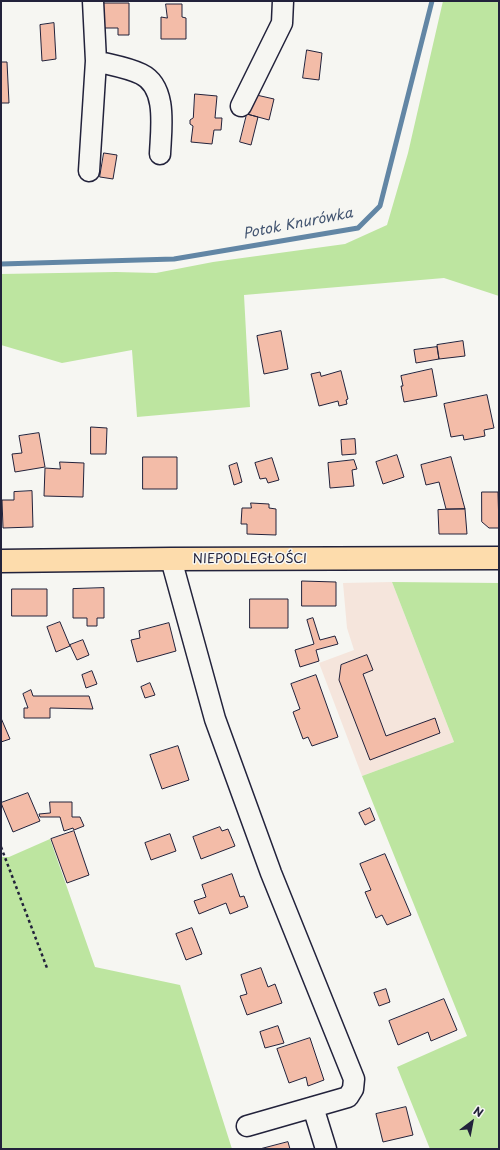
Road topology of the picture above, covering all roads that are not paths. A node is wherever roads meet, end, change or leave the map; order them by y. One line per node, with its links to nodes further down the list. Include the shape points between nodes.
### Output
1 (93, 1): 3 (street)
2 (283, 1): 4 (street, via 282,23)
3 (96, 61): 5 (street, via 134,71 152,82 162,119); 6 (street)
4 (241, 106)
5 (160, 154)
6 (89, 171)
7 (499, 558): 8 (main road, NIEPODLEGŁOŚCI)
8 (171, 559): 9 (main road, NIEPODLEGŁOŚCI); 10 (street, via 216,719 271,873 354,1079 354,1089 348,1097)
9 (1, 561)
10 (313, 1107): 11 (street); 12 (street)
11 (247, 1126)
12 (326, 1149)

